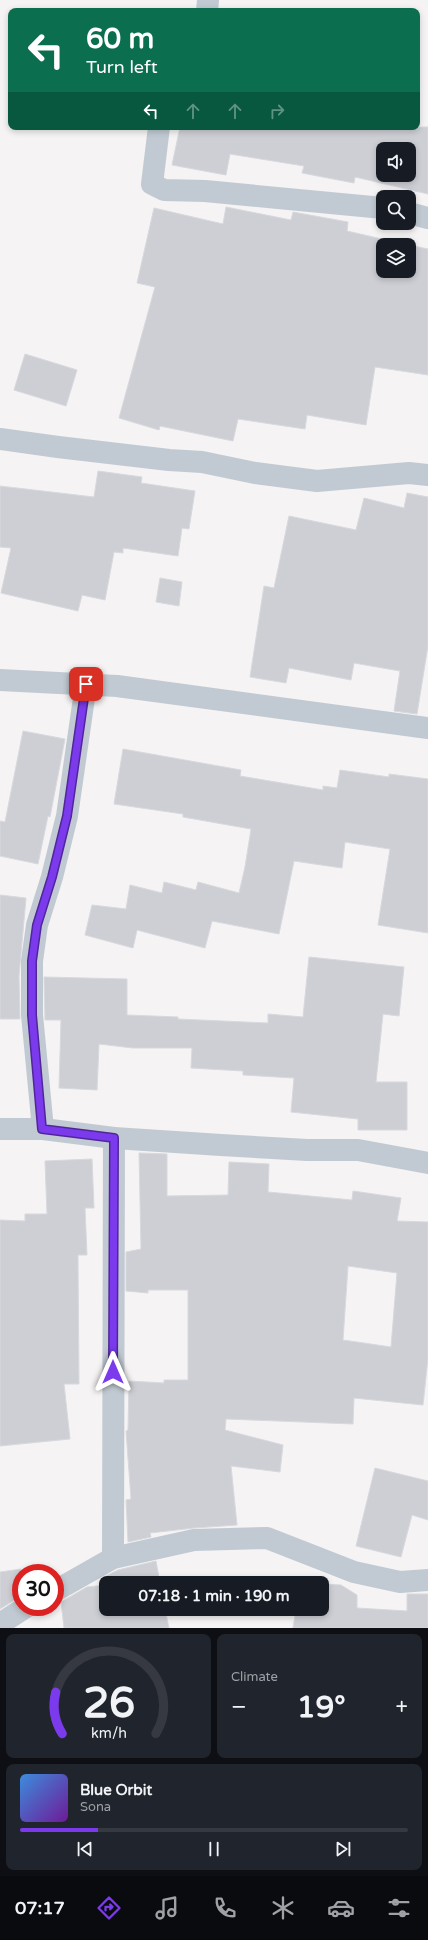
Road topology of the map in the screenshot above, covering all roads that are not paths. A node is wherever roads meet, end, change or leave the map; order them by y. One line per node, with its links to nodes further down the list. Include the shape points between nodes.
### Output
1 (159, 130): 2 (street, via 152,184 164,190 205,191)
2 (376, 207)
3 (416, 215): 4 (street)
4 (428, 218)
5 (0, 438): 6 (street, via 58,448 202,462 255,473 317,481 409,473)
6 (428, 475)
7 (0, 680): 8 (street)
8 (86, 684): 9 (street, via 125,687); 11 (street, via 67,816 37,925 32,961 32,1015)
9 (428, 728)
10 (0, 1129): 11 (street)
11 (42, 1129): 12 (street)
12 (114, 1138): 13 (street, via 308,1150 358,1150); 14 (street)
13 (428, 1163)
14 (112, 1558): 15 (street, via 194,1540 267,1538 354,1572 400,1582); 16 (street)
15 (428, 1580)
16 (64, 1586)
17 (12, 1616): 18 (street)
18 (0, 1624)

